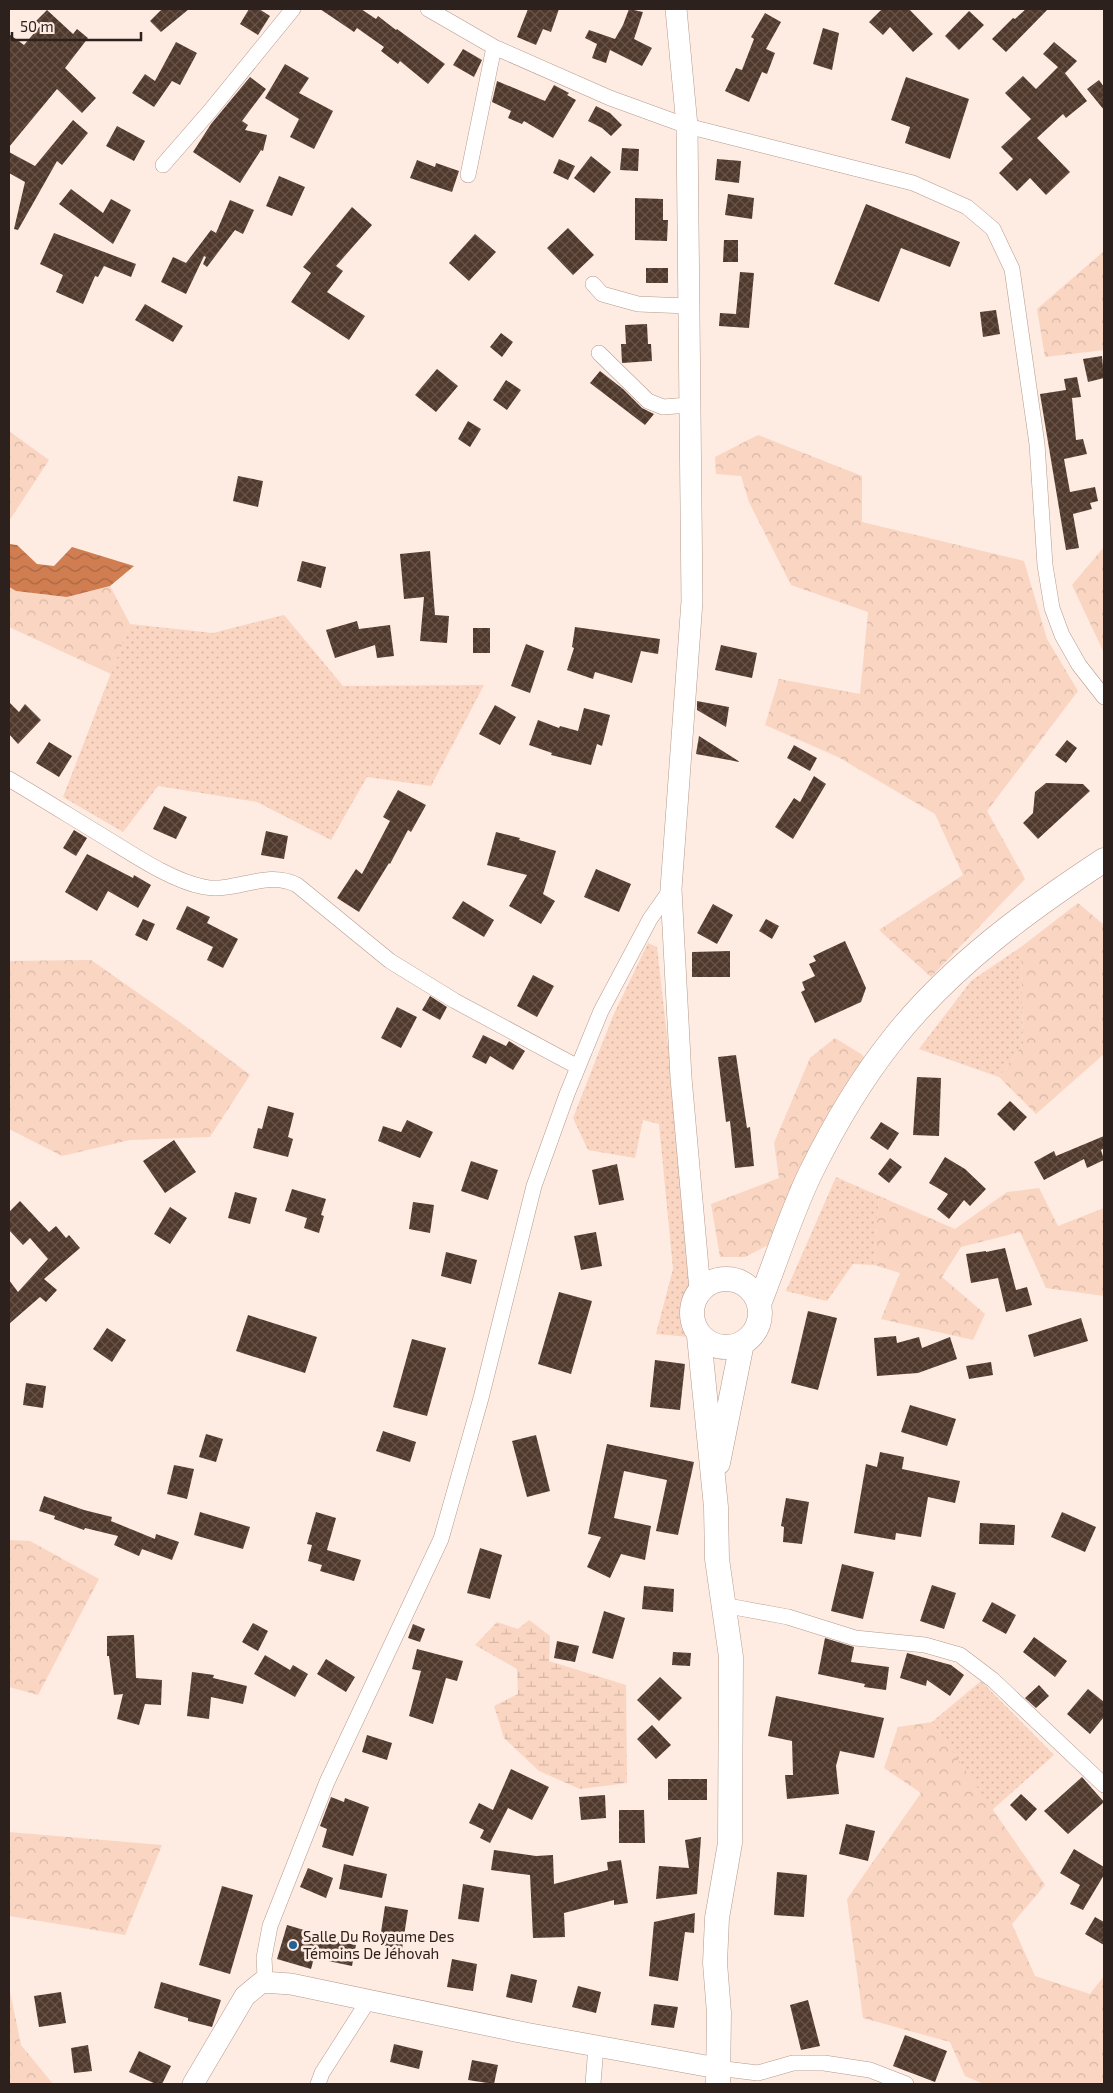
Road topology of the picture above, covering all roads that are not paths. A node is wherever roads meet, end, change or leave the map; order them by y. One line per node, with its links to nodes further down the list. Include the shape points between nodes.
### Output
1 (293, 9): 6 (street)
2 (428, 9): 4 (street)
3 (676, 9): 5 (street)
4 (494, 47): 5 (street, via 610,98); 7 (street)
5 (687, 126): 9 (street); 12 (street, via 913,184 967,207 993,228 1012,269 1037,444 1045,566 1052,608 1062,635 1079,665)
6 (163, 164)
7 (468, 175)
8 (593, 284): 9 (street, via 602,294 638,304)
9 (688, 306): 11 (street)
10 (599, 353): 11 (street, via 648,401 663,406)
11 (689, 405): 15 (street, via 692,601)
12 (1104, 697)
13 (9, 779): 16 (street, via 142,861 184,880 220,887 272,878 286,879 390,961 455,1001)
14 (1104, 860): 18 (main road, via 1023,915 976,954 927,1000 893,1038 836,1125 810,1175)
15 (671, 889): 16 (street, via 650,918 601,1011); 17 (street, via 681,1078)
16 (578, 1067): 24 (street, via 534,1186 441,1539 328,1782 270,1926)
17 (700, 1290): 18 (main road, via 713,1280 728,1278 752,1291); 19 (main road, via 694,1304 694,1321)
18 (759, 1304): 20 (main road, via 759,1320 753,1334)
19 (699, 1336): 20 (main road, via 726,1348); 21 (main road)
20 (742, 1344): 21 (main road)
21 (713, 1489): 22 (main road)
22 (723, 1605): 23 (street, via 788,1617 855,1638 926,1645 960,1655 993,1680); 27 (main road, via 732,1657 730,1843 715,1963 719,2013)
23 (1104, 1785)
24 (262, 1982): 25 (street, via 291,1984); 28 (street, via 245,1996)
25 (368, 2001): 26 (street); 29 (street)
26 (596, 2046): 27 (street); 30 (street)
27 (718, 2076): 31 (street, via 758,2073 793,2063 824,2063 870,2070)
28 (193, 2084)
29 (318, 2084)
30 (593, 2084)
31 (906, 2084)

